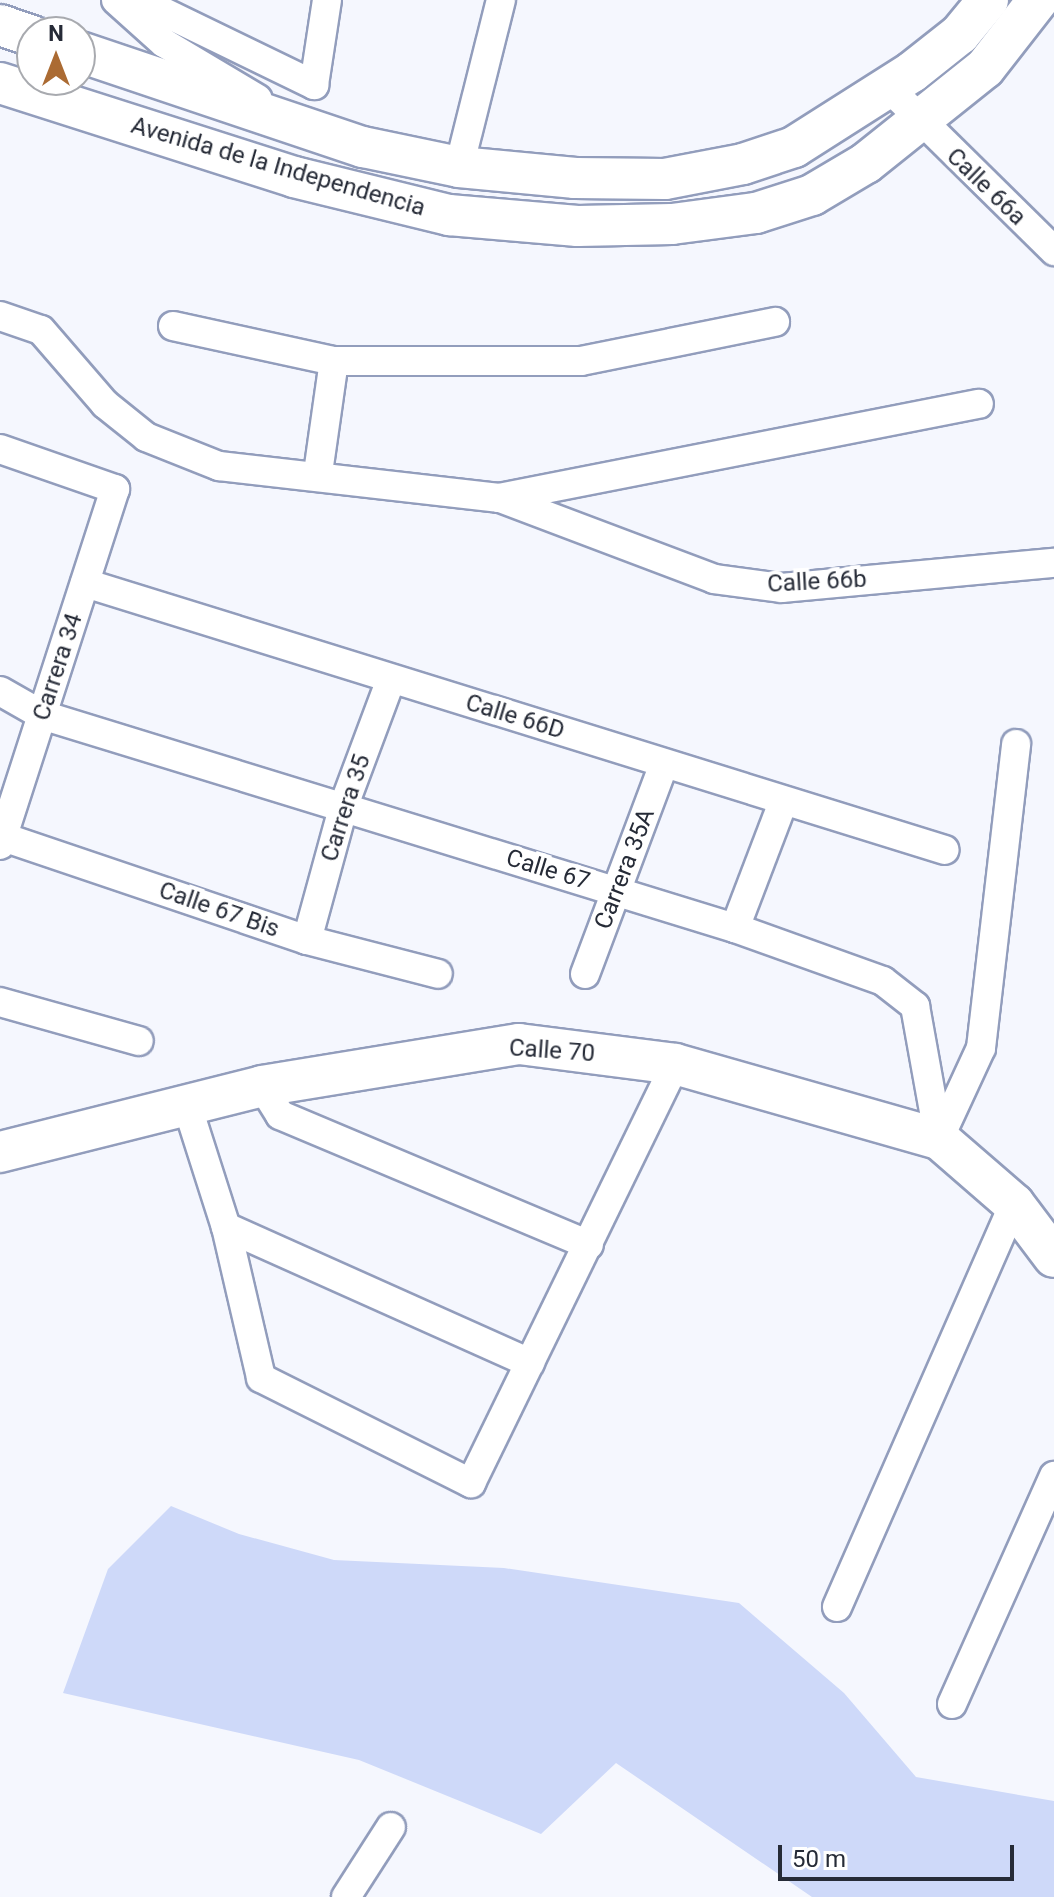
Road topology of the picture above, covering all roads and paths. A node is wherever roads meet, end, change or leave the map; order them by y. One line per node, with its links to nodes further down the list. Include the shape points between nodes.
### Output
1 (116, 0): 11 (street, via 164,43)
2 (139, 0): 3 (street, via 314,85)
3 (327, 0)
4 (501, 0): 12 (street)
5 (988, 0): 9 (main road, Avenida de la Independencia, via 960,34)
6 (1038, 0): 10 (main road, Avenida de la Independencia, via 985,68)
7 (96, 57): 11 (main road, Avenida de la Independencia)
8 (0, 83): 10 (main road, Avenida de la Independencia, via 373,197 449,215 578,226 672,224 756,213 812,195 866,163)
9 (890, 89): 10 (street); 12 (main road, Avenida de la Independencia, via 794,147 743,164 665,179 575,178)
10 (919, 121): 13 (street, Calle 66a)
11 (307, 129): 12 (main road, Avenida de la Independencia)
12 (459, 167)
13 (1054, 251)
14 (0, 316): 20 (street, via 41,330 105,404 146,437 219,466)
15 (775, 322): 17 (street, via 581,361)
16 (173, 326): 17 (street)
17 (334, 361): 20 (street)
18 (979, 404): 21 (street)
19 (1, 451): 23 (street, Carrera 34, via 115,489)
20 (318, 473): 21 (street)
21 (499, 498): 22 (street, Calle 66b, via 714,579 782,588)
22 (1054, 563)
23 (85, 583): 24 (street, Calle 66D); 26 (street, Carrera 34)
24 (391, 679): 28 (street, Calle 66D); 30 (street, Carrera 35)
25 (0, 691): 26 (street, Calle 67)
26 (42, 715): 30 (street, Calle 67); 31 (street, Carrera 34)
27 (1016, 744): 43 (street, via 981,1048)
28 (664, 764): 29 (street, Calle 66D); 33 (street, Carrera 35A)
29 (783, 802): 32 (street, Calle 66D); 34 (street)
30 (344, 805): 33 (street, Calle 67); 35 (street, Carrera 35)
31 (1, 841): 35 (street, Calle 67 Bis)
32 (945, 850)
33 (616, 891): 34 (street, Calle 67); 37 (street, Carrera 35A)
34 (735, 928): 43 (street, Calle 67, via 883,981 915,1006)
35 (307, 940): 36 (street, Calle 67 Bis)
36 (438, 974)
37 (585, 974)
38 (0, 1002): 39 (street)
39 (139, 1041)
40 (675, 1064): 41 (main road, Calle 70, via 519,1044); 43 (main road, Calle 70); 47 (street)
41 (262, 1086): 42 (main road, Calle 70); 47 (street, via 280,1115)
42 (187, 1105): 44 (main road, Calle 70); 46 (street)
43 (939, 1139): 45 (main road, Calle 70)
44 (0, 1152)
45 (1014, 1204): 48 (main road, Calle 70); 51 (street)
46 (226, 1227): 49 (street); 49 (street, via 261,1378 471,1483)
47 (589, 1245): 49 (street)
48 (1054, 1257)
49 (530, 1363)
50 (1054, 1476): 52 (street)
51 (837, 1607)
52 (952, 1704)
53 (391, 1827): 54 (street)
54 (346, 1897)

